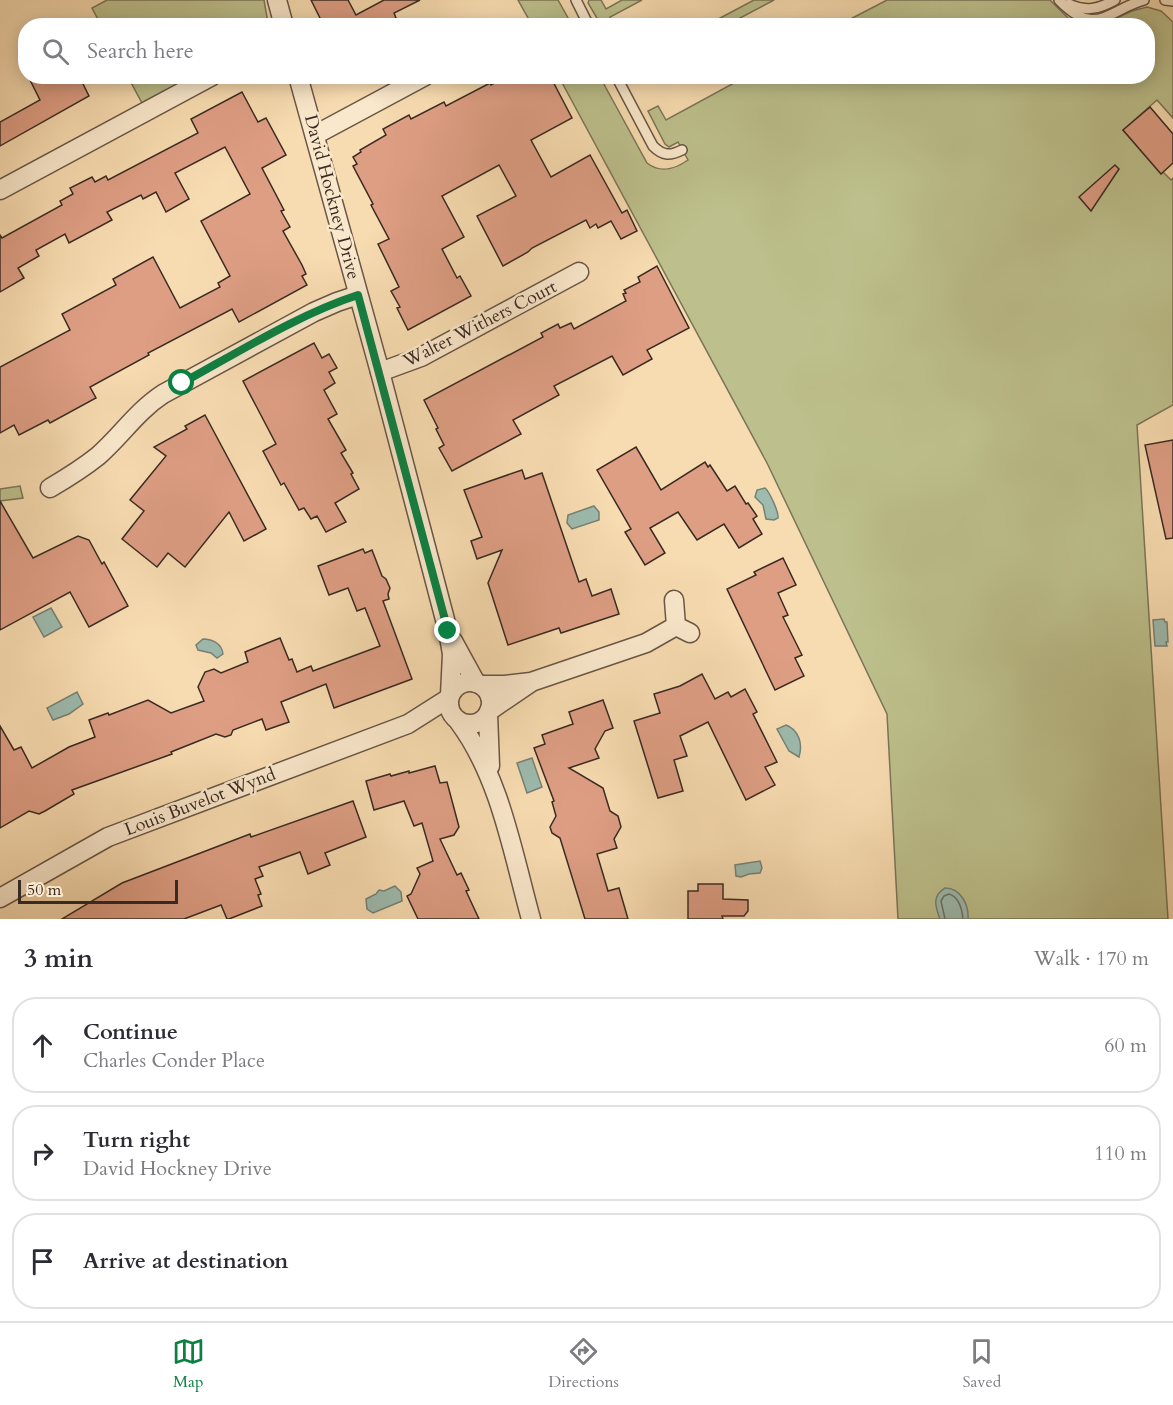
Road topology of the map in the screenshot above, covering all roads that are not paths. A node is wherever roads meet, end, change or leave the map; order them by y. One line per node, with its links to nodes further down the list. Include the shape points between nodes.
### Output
1 (277, 0): 8 (street)
2 (576, 0): 9 (lane)
3 (1060, 0): 4 (lane, via 1085,9); 10 (lane)
4 (1115, 0)
5 (1144, 0): 11 (lane)
6 (1165, 0): 7 (lane)
7 (1173, 2)
8 (282, 18)
9 (585, 18)
10 (1087, 18)
11 (1108, 18)
12 (197, 84): 18 (street)
13 (300, 84): 16 (street, David Hockney Drive)
14 (410, 84): 16 (street)
15 (620, 84): 17 (lane, via 653,146 666,155)
16 (315, 135): 20 (street, David Hockney Drive)
17 (682, 150)
18 (0, 190)
19 (579, 272): 21 (street, Walter Withers Court, via 421,357)
20 (358, 295): 21 (street, David Hockney Drive); 22 (street, via 314,312 163,394 148,404 98,456)
21 (380, 372): 24 (street, David Hockney Drive)
22 (50, 488)
23 (674, 600): 25 (street, via 683,630)
24 (448, 631): 26 (street, David Hockney Drive); 27 (street, David Hockney Drive, via 452,654)
25 (531, 682): 26 (street); 28 (street)
26 (478, 684): 27 (street, via 464,683); 28 (street, via 489,694)
27 (450, 696): 29 (street, via 450,711); 30 (street, Louis Buvelot Wynd)
28 (489, 712): 29 (street, via 473,724); 31 (street)
29 (457, 720): 30 (street, Louis Buvelot Wynd); 31 (street, via 474,743)
30 (408, 724): 32 (street, Louis Buvelot Wynd, via 108,837)
31 (492, 782): 33 (street)
32 (0, 898)
33 (531, 919)

